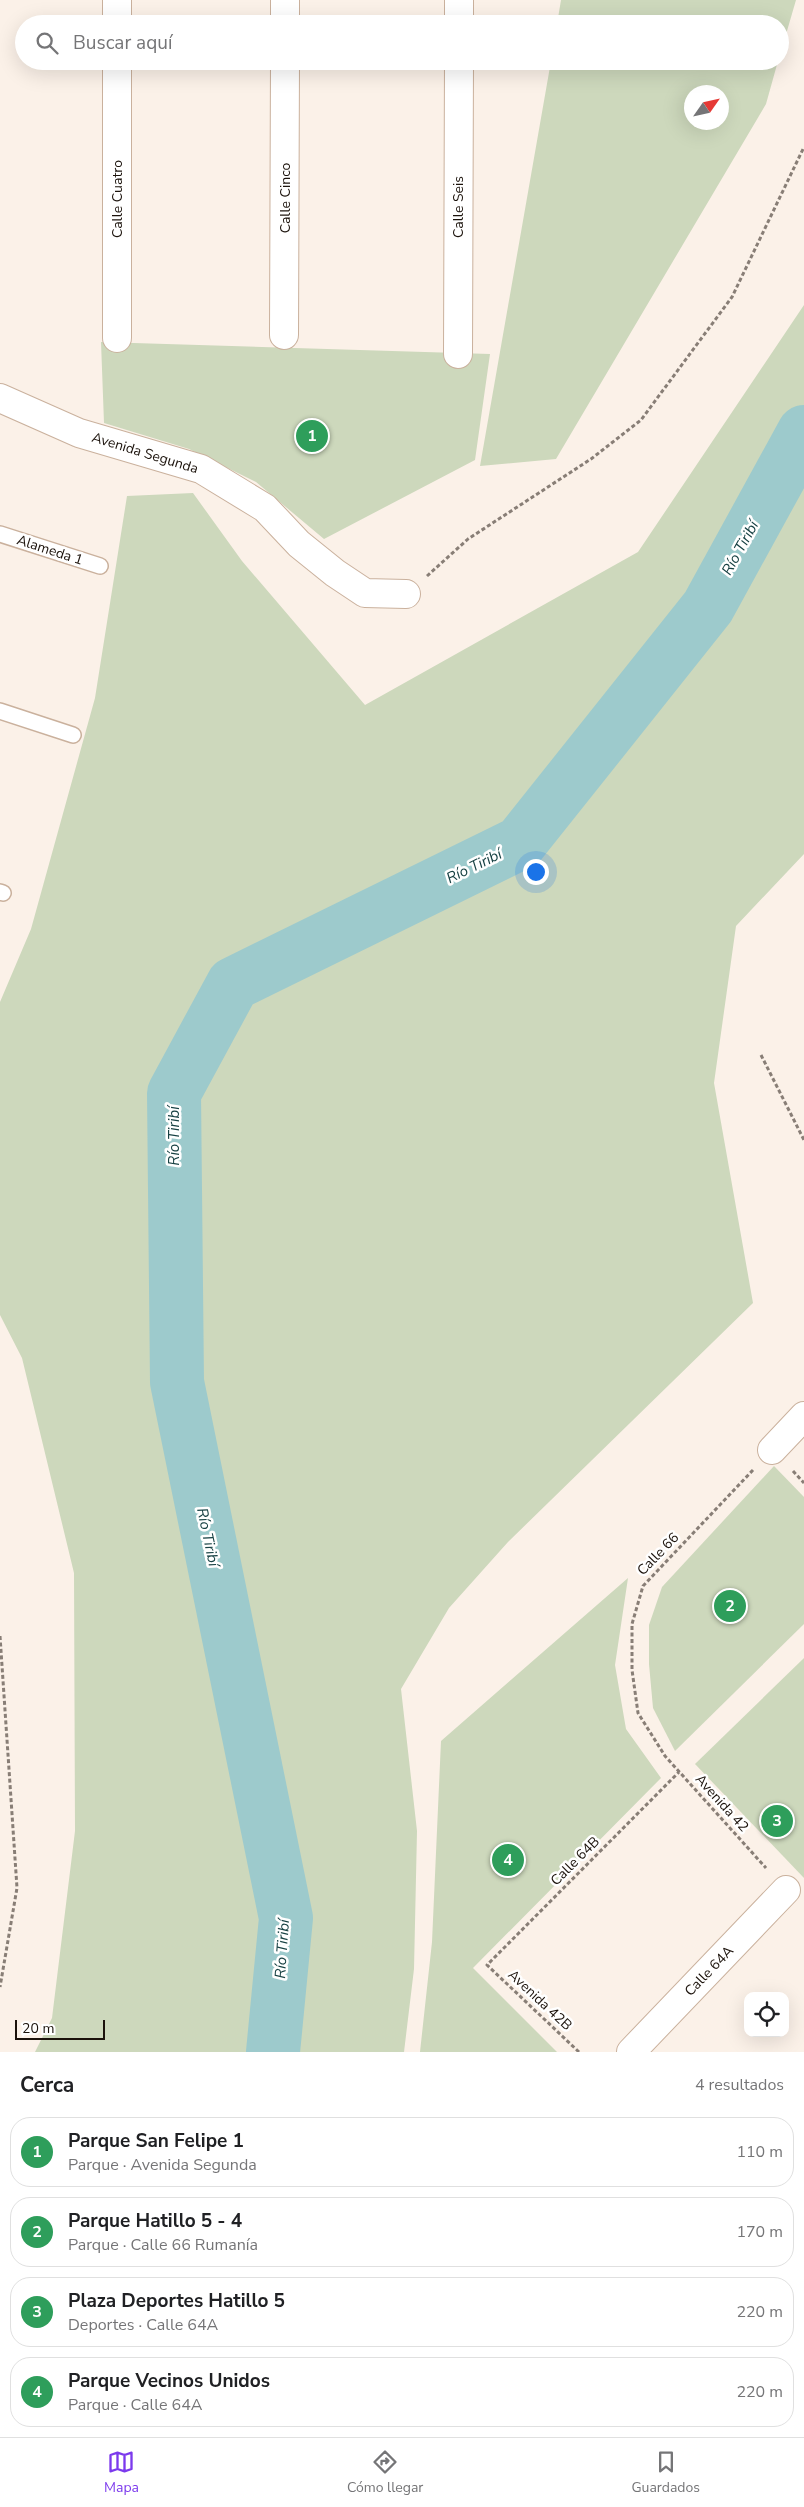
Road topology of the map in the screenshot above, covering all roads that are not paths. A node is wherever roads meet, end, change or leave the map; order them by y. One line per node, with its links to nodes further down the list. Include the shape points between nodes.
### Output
1 (117, 0): 4 (street)
2 (285, 0): 5 (street)
3 (459, 0): 6 (street)
4 (117, 15)
5 (285, 15)
6 (459, 15)
7 (117, 70): 11 (street, Calle Cuatro)
8 (285, 70): 10 (street, Calle Cinco)
9 (459, 70): 12 (street, Calle Seis)
10 (284, 335)
11 (117, 338)
12 (458, 354)
13 (0, 398): 16 (street, Avenida Segunda, via 79,434 201,469 265,508 300,544 365,593)
14 (0, 534): 15 (lane, Alameda 1)
15 (100, 566)
16 (406, 594)
17 (0, 711): 18 (lane)
18 (73, 735)
19 (804, 1416): 20 (street)
20 (772, 1450)
21 (786, 1890): 22 (street, Calle 64A)
22 (632, 2052)

